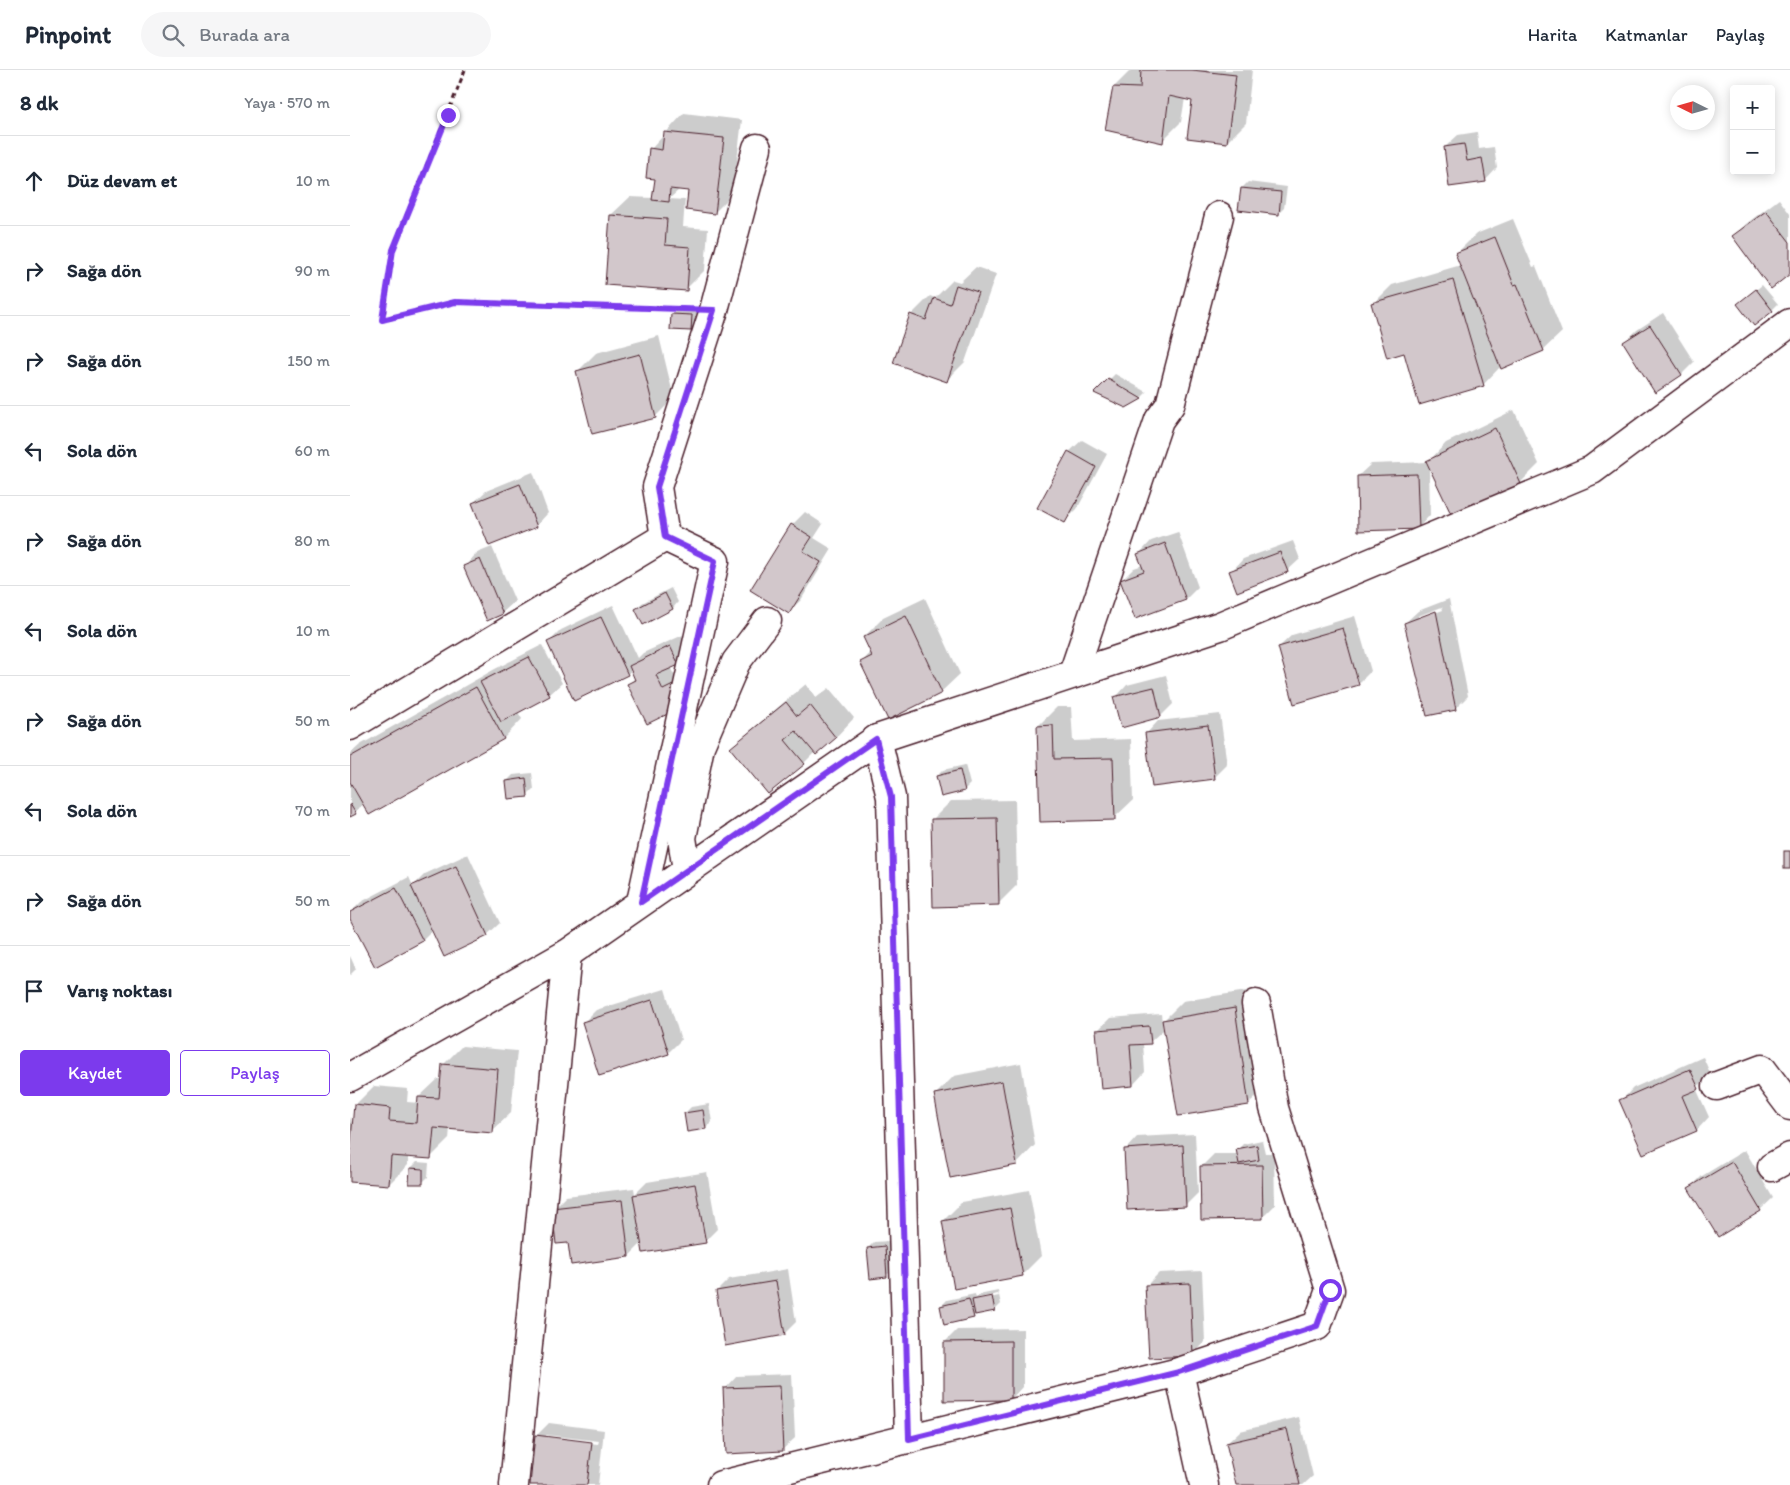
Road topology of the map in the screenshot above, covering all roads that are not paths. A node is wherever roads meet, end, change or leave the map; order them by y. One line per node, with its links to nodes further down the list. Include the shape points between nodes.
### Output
1 (757, 148): 4 (street, via 714,310 657,487)
2 (1220, 216): 6 (street, via 1170,405 1159,420)
3 (1790, 323): 6 (street, via 1592,470 1220,626)
4 (665, 537): 7 (street); 10 (street, via 715,561)
5 (766, 622): 9 (street, via 736,662 700,746 682,838)
6 (1073, 674): 8 (street)
7 (350, 726)
8 (876, 739): 9 (street); 17 (street, via 891,797)
9 (687, 870): 10 (street)
10 (641, 902): 11 (street)
11 (567, 954): 13 (street); 18 (street)
12 (1256, 1004): 16 (street, via 1274,1108 1330,1290 1317,1326)
13 (350, 1077)
14 (1716, 1086): 15 (street, via 1762,1069)
15 (1790, 1106)
16 (1179, 1372): 17 (street); 20 (street)
17 (909, 1439): 19 (street)
18 (514, 1485)
19 (721, 1485)
20 (1204, 1485)

